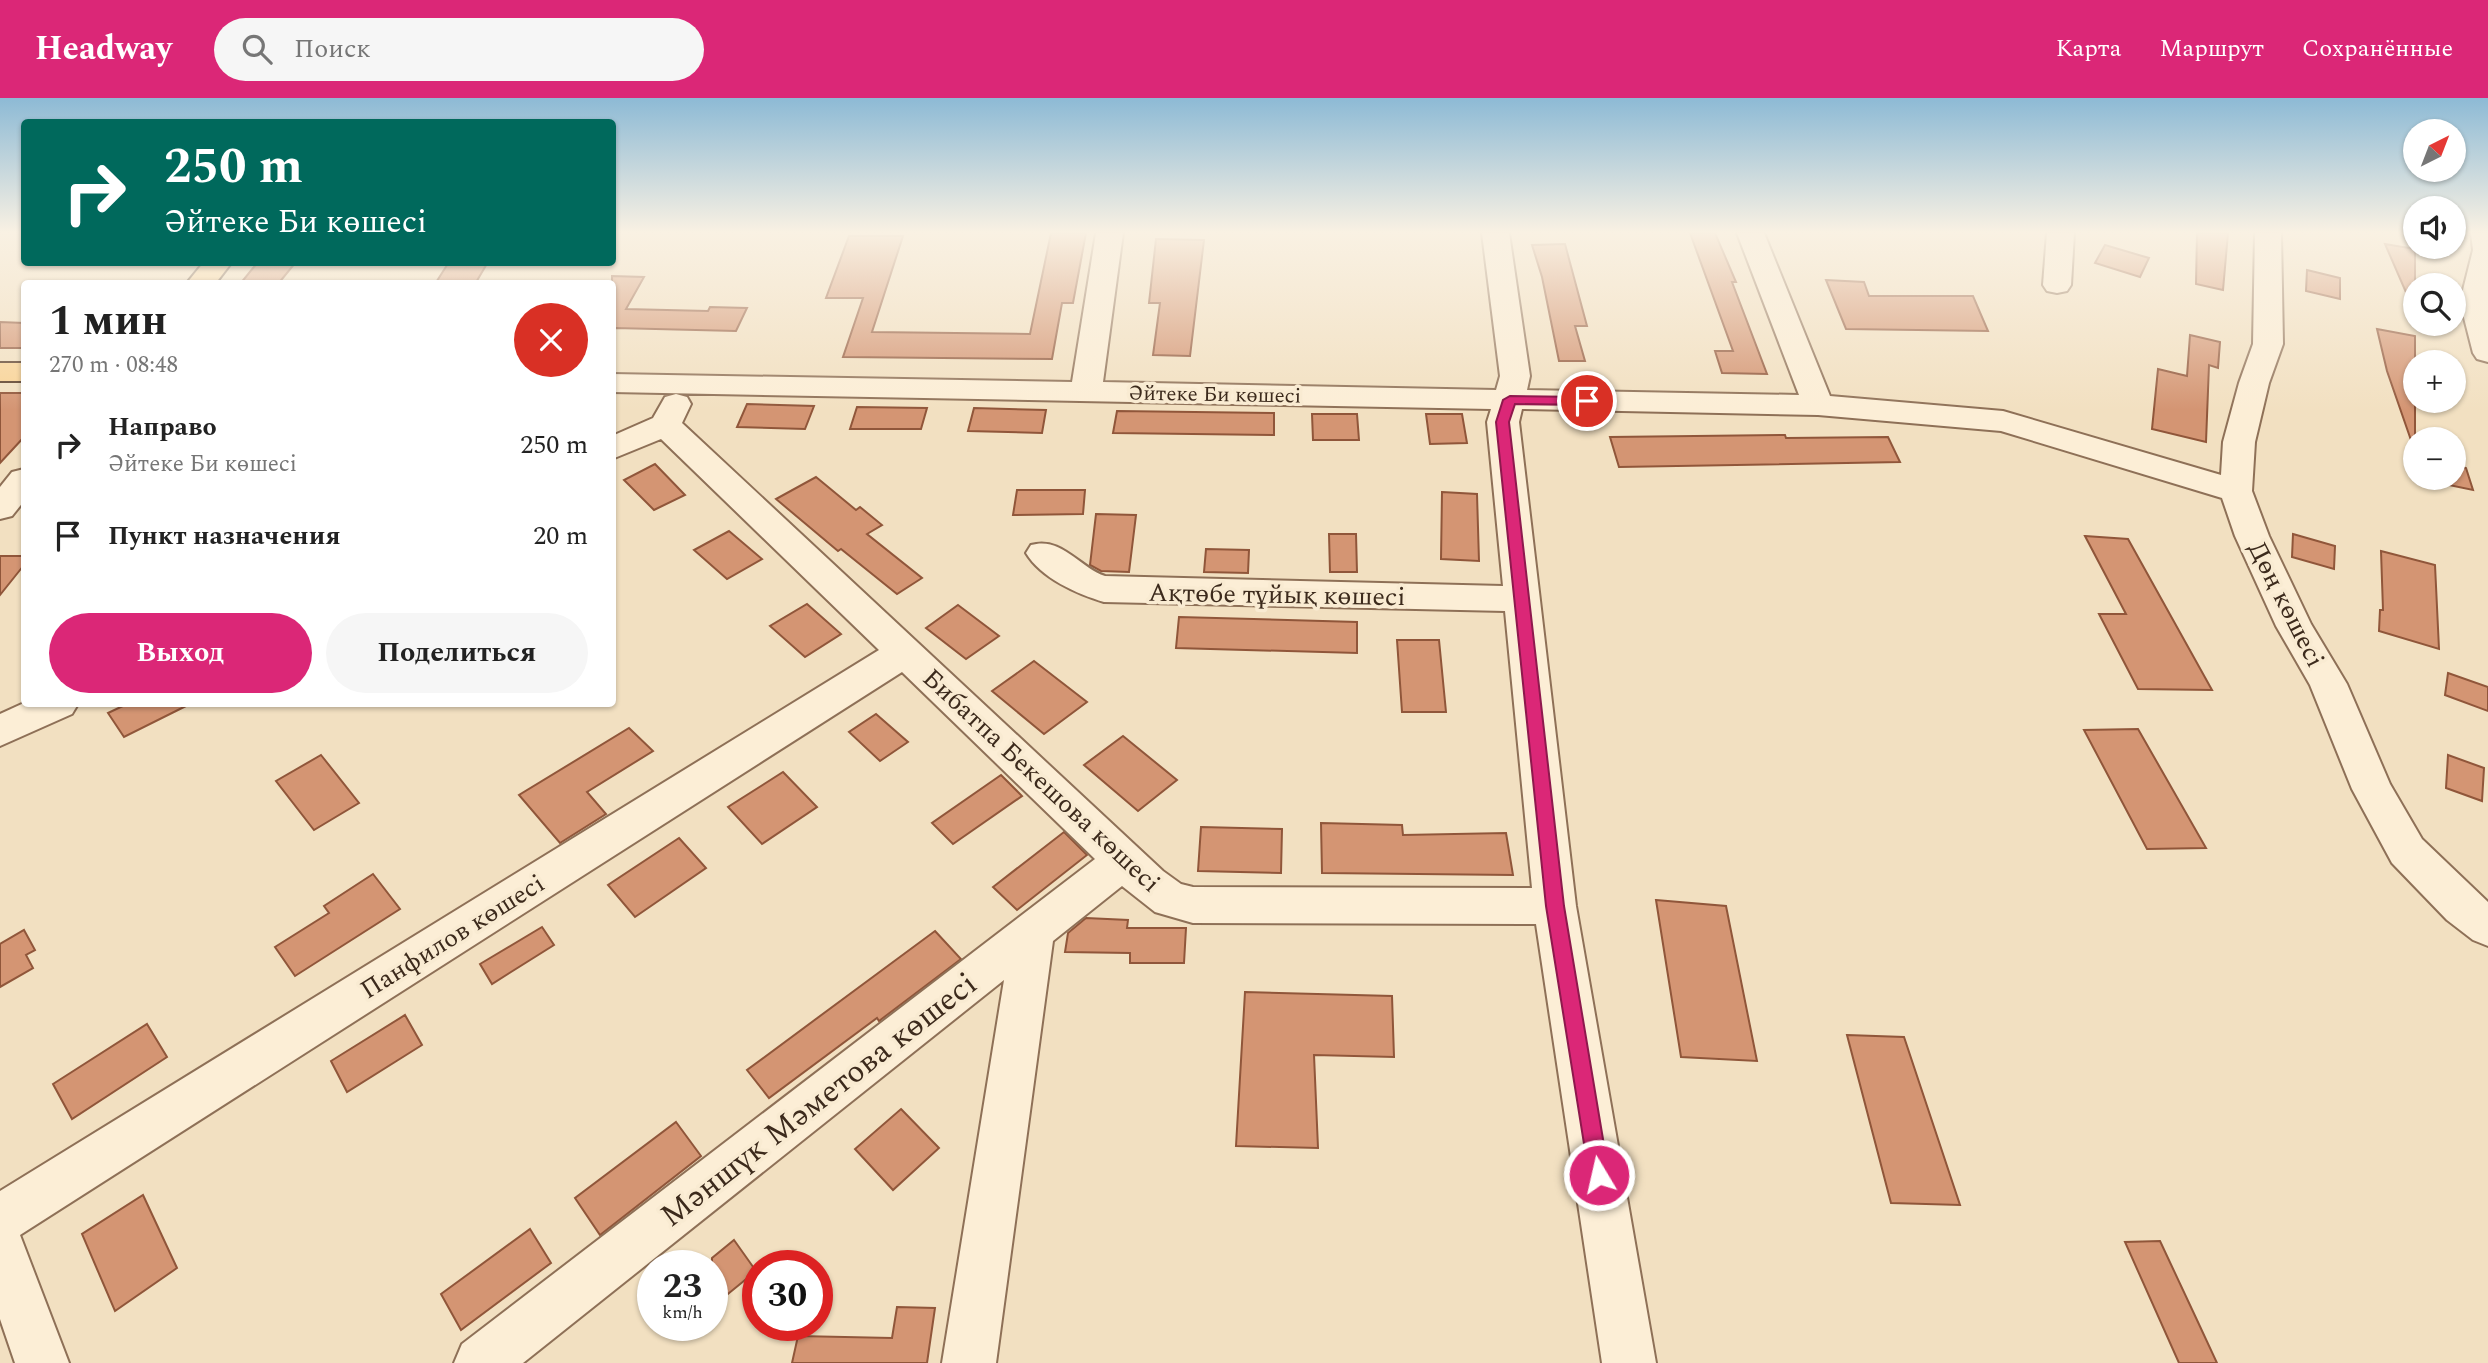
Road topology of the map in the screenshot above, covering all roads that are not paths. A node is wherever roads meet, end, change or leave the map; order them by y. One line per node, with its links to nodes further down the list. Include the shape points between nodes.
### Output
1 (1101, 292): 11 (street)
2 (1503, 292): 12 (street, via 1515,376)
3 (1773, 292): 13 (street)
4 (2267, 292): 17 (street, Дөң көшесі, via 2268,344 2239,442)
5 (2476, 292): 6 (street, via 2474,302)
6 (2488, 353)
7 (0, 372): 8 (main road)
8 (21, 372)
9 (616, 383): 10 (street, Әйтеке Би көшесі)
10 (686, 384): 11 (street, Әйтеке Би көшесі); 14 (street)
11 (1086, 392): 12 (street, Әйтеке Би көшесі)
12 (1510, 400): 13 (street, Әйтеке Би көшесі); 20 (street, via 1503,422)
13 (1818, 405): 17 (street, Әйтеке Би көшесі, via 2003,421)
14 (665, 425): 15 (street); 21 (street, Бибатпа Бекешова көшесі)
15 (616, 447)
16 (21, 484): 18 (street)
17 (2236, 491): 26 (street, Дөң көшесі, via 2294,626 2328,684 2372,789 2407,851)
18 (0, 508)
19 (1043, 553): 20 (street, Ақтөбе тұйық көшесі, via 1088,584 1104,589)
20 (1521, 599): 25 (street)
21 (905, 652): 24 (street, Бибатпа Бекешова көшесі); 28 (street, Панфилов көшесі)
22 (52, 707): 23 (street)
23 (0, 730)
24 (1123, 861): 25 (street, Бибатпа Бекешова көшесі, via 1170,899 1193,905); 27 (street, Мәншүк Мәметова көшесі)
25 (1555, 906): 33 (street)
26 (2488, 927)
27 (1033, 931): 31 (street, Мәншүк Мәметова көшесі); 32 (street)
28 (0, 1219)
29 (0, 1247): 30 (street)
30 (42, 1363)
31 (481, 1363)
32 (969, 1363)
33 (1629, 1363)

